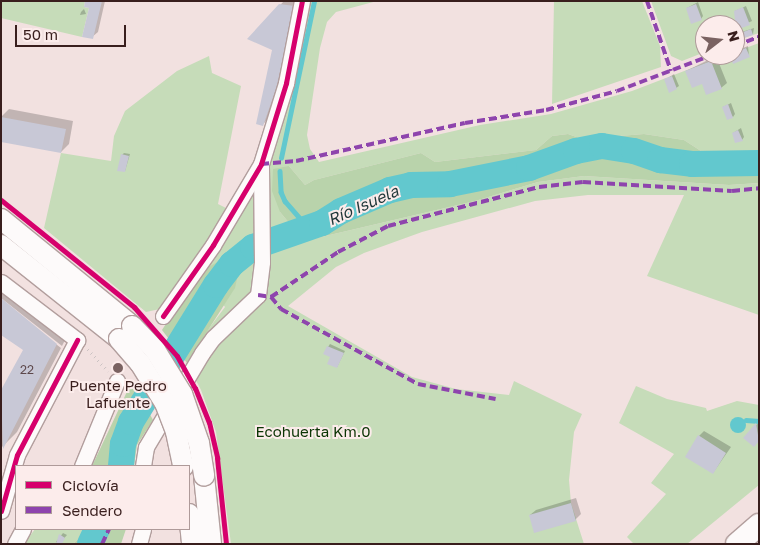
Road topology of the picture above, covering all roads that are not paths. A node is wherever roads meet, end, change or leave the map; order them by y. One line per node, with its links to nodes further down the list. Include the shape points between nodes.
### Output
1 (302, 1): 2 (street, via 286,83)
2 (261, 164): 6 (street, via 213,245); 10 (street, via 262,262 258,295 202,353 146,447)
3 (1, 219): 7 (main road)
4 (1, 246): 7 (main road)
5 (1, 282): 12 (street, via 77,340 17,455)
6 (163, 316)
7 (126, 332): 11 (main road, bridge, via 165,403); 20 (main road, bridge, via 155,350 182,394 199,443)
8 (117, 381): 9 (street)
9 (82, 465)
10 (144, 465)
11 (184, 465)
12 (1, 511)
13 (190, 524): 19 (main road)
14 (759, 525): 21 (highway)
15 (23, 530): 17 (street)
16 (144, 530): 18 (street)
17 (15, 544)
18 (139, 544)
19 (192, 544)
20 (211, 544)
21 (737, 544)

